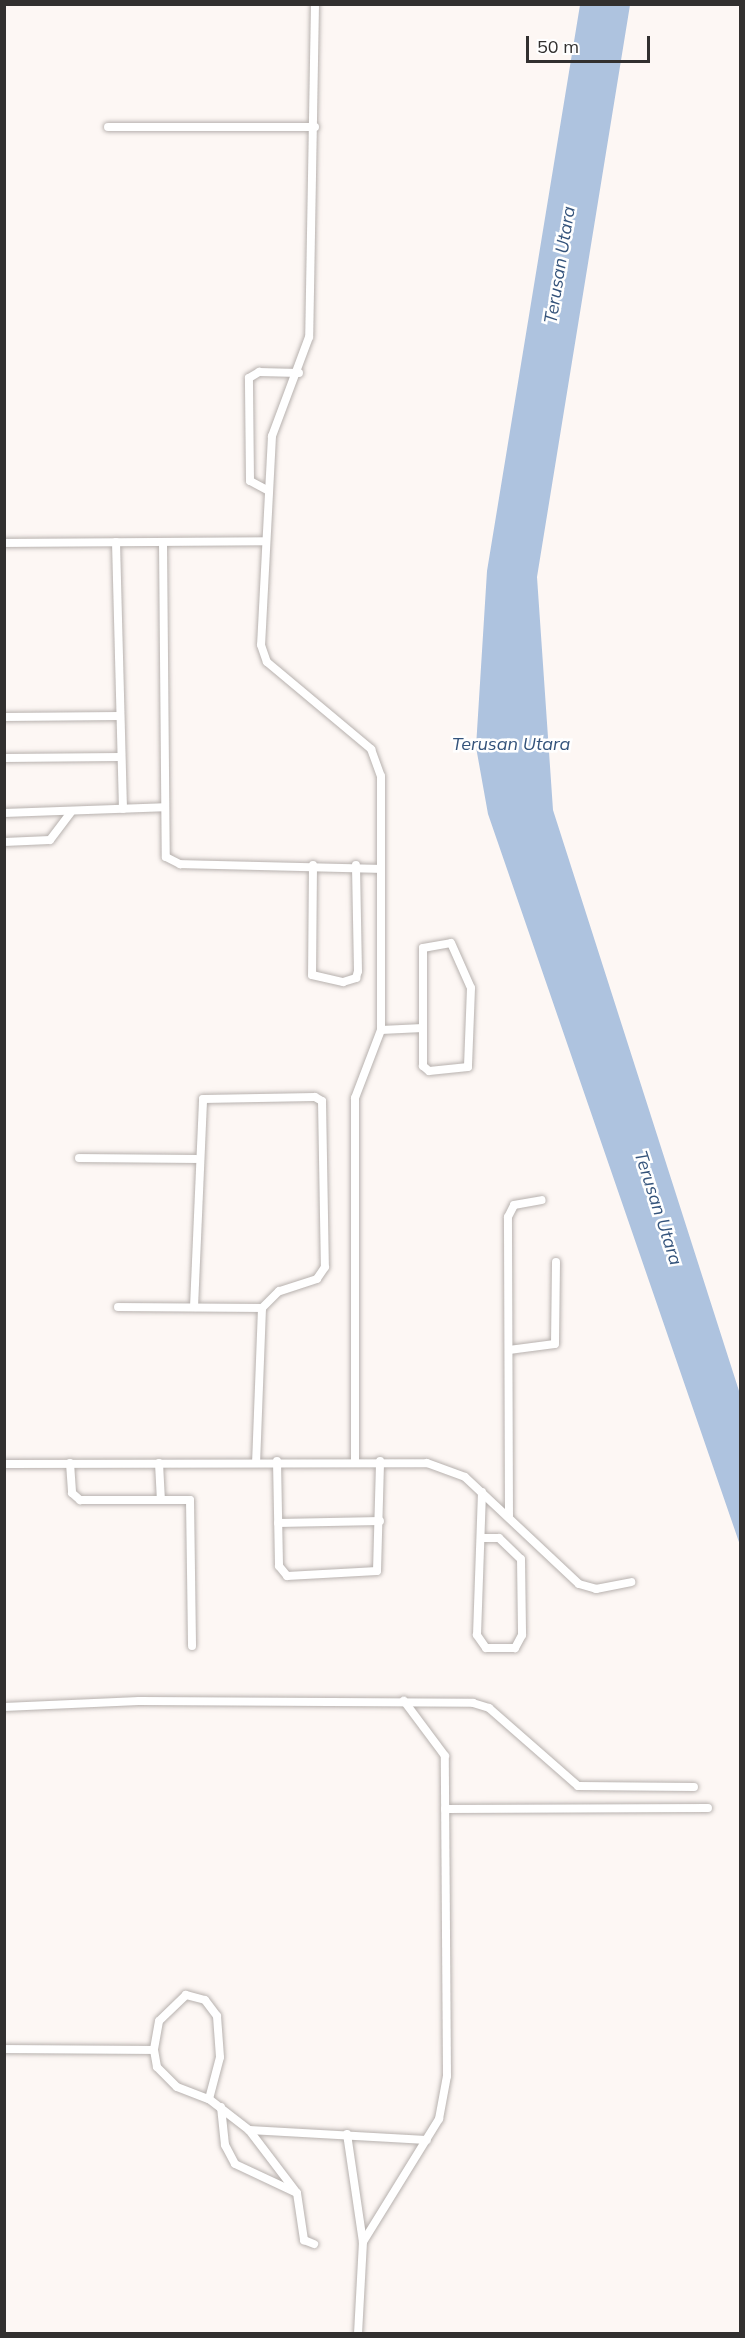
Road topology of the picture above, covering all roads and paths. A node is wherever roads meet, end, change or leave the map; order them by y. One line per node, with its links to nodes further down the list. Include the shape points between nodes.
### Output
1 (315, 4): 3 (lane)
2 (108, 127): 3 (lane)
3 (315, 127): 4 (lane, via 309,337)
4 (298, 373): 5 (lane, via 274,427); 5 (lane, via 259,372 249,378 250,481)
5 (267, 490): 6 (lane)
6 (264, 541): 8 (lane); 21 (lane, via 263,653 371,749 378,761)
7 (116, 542): 8 (lane); 9 (lane); 10 (lane)
8 (163, 542): 14 (lane)
9 (4, 543)
10 (120, 716): 11 (lane); 12 (lane)
11 (4, 717)
12 (121, 757): 13 (lane); 15 (lane)
13 (4, 758)
14 (164, 807): 15 (lane); 19 (lane, via 164,849 171,861)
15 (123, 809): 16 (lane)
16 (71, 812): 17 (lane); 18 (lane, via 50,840)
17 (4, 813)
18 (4, 842)
19 (313, 865): 20 (lane); 20 (lane, via 312,975 343,982 356,978 358,970)
20 (356, 865): 21 (lane)
21 (380, 869): 23 (lane)
22 (423, 1028): 22 (lane, via 423,1066 429,1071 468,1067 471,988 452,943 423,948); 23 (lane)
23 (381, 1029): 34 (lane, via 355,1098)
24 (79, 1158): 25 (lane)
25 (196, 1159): 29 (lane); 30 (lane, via 203,1099 315,1097 322,1101 323,1275 279,1292)
26 (542, 1200): 31 (lane, via 514,1204 508,1217)
27 (556, 1262): 31 (lane, via 555,1344)
28 (118, 1307): 29 (lane)
29 (194, 1307): 30 (lane)
30 (262, 1308): 32 (lane)
31 (508, 1350): 41 (lane)
32 (256, 1461): 33 (lane); 37 (lane)
33 (277, 1461): 34 (lane); 43 (lane)
34 (355, 1461): 35 (lane)
35 (380, 1461): 39 (lane, via 447,1467); 42 (lane)
36 (70, 1463): 37 (lane); 38 (lane); 40 (lane, via 72,1493 80,1500)
37 (159, 1463): 40 (lane)
38 (4, 1464)
39 (482, 1492): 41 (lane); 44 (lane)
40 (161, 1498): 46 (lane, via 185,1498 192,1504)
41 (509, 1517): 45 (lane, via 588,1588)
42 (380, 1521): 43 (lane); 43 (lane, via 379,1565 372,1575 287,1576 279,1566)
43 (278, 1523)
44 (481, 1538): 44 (lane, via 477,1635 486,1648 515,1648 522,1635 521,1559 499,1538)
45 (631, 1582)
46 (192, 1646)
47 (404, 1701): 48 (lane); 49 (lane, via 480,1704 578,1786); 51 (lane, via 442,1747)
48 (4, 1707)
49 (694, 1787)
50 (708, 1808): 51 (lane)
51 (445, 1809): 58 (lane, via 447,2076 443,2108)
52 (4, 2049): 53 (lane)
53 (154, 2050): 54 (lane, via 164,2077); 54 (lane, via 159,2021 174,2002 186,1995 205,2000 217,2016 220,2037)
54 (209, 2099): 55 (lane)
55 (221, 2108): 56 (lane); 59 (lane, via 225,2145 235,2164)
56 (249, 2130): 57 (lane); 59 (lane)
57 (347, 2133): 58 (lane); 60 (lane)
58 (427, 2140): 60 (lane)
59 (297, 2193): 61 (lane, via 304,2240)
60 (363, 2242): 62 (lane)
61 (314, 2244)
62 (358, 2334)

